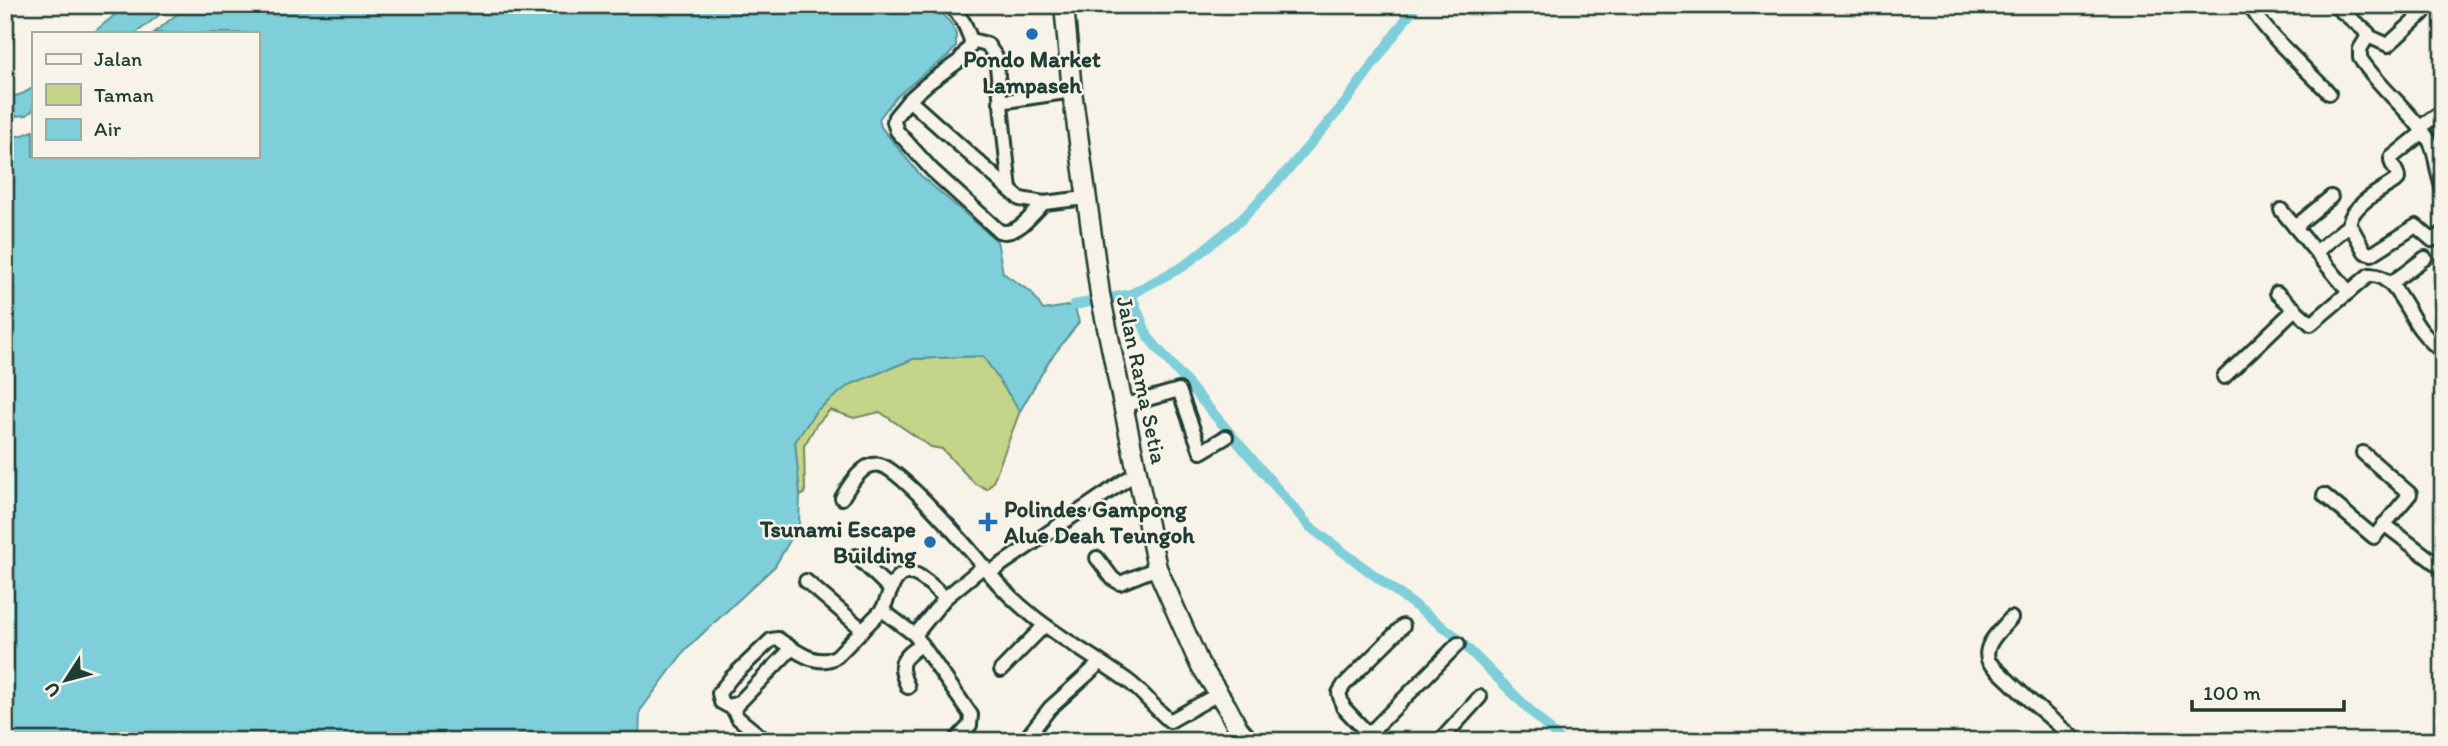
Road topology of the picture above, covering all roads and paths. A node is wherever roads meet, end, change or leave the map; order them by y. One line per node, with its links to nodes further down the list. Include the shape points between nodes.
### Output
1 (951, 5): 7 (street)
2 (1064, 5): 8 (street, Jalan Rama Setia)
3 (2251, 5): 9 (street, via 2262,25)
4 (2334, 5): 6 (street)
5 (2423, 13): 6 (street, via 2388,45)
6 (2368, 36): 13 (street, via 2360,58)
7 (971, 40): 10 (street, via 964,56); 11 (street, via 987,44 995,53)
8 (1072, 91): 11 (street); 17 (street, Jalan Rama Setia)
9 (2329, 93)
10 (909, 100): 15 (street); 18 (street, via 895,117 897,131 999,231 1016,230)
11 (1000, 102): 15 (street)
12 (2443, 111): 13 (street)
13 (2421, 130): 14 (street, via 2434,149); 22 (street, via 2391,158 2398,179 2358,207 2348,223 2365,252 2372,254 2416,226 2432,240)
14 (2443, 188)
15 (1010, 190): 18 (street, via 1020,199)
16 (2332, 197): 20 (street)
17 (1086, 198): 18 (street); 31 (street, Jalan Rama Setia, via 1104,321)
18 (1044, 203)
19 (2281, 210): 20 (street)
20 (2295, 227): 23 (street)
21 (2344, 229): 23 (street)
22 (2443, 233)
23 (2316, 252): 26 (street)
24 (2424, 258): 25 (street)
25 (2390, 284): 26 (street, via 2370,275); 29 (street, via 2418,327)
26 (2349, 292): 28 (street, via 2311,324)
27 (2277, 293): 28 (street)
28 (2295, 309): 30 (street)
29 (2443, 352)
30 (2224, 377)
31 (1124, 406): 32 (street, via 1179,390 1201,452); 34 (street, Jalan Rama Setia)
32 (1226, 438)
33 (2363, 453): 37 (street, via 2410,494)
34 (1136, 473): 40 (street, Jalan Rama Setia); 41 (street)
35 (2324, 495): 37 (street, via 2374,537)
36 (842, 498): 41 (street, via 868,466 889,468)
37 (2384, 524): 42 (street)
38 (856, 556): 44 (street)
39 (1097, 558): 40 (street, via 1120,583)
40 (1157, 568): 57 (street, Jalan Rama Setia, via 1199,663)
41 (986, 569): 45 (street); 48 (street)
42 (2443, 569)
43 (806, 581): 50 (street)
44 (891, 590): 45 (street, via 898,578 910,572); 46 (street)
45 (945, 598): 51 (street)
46 (882, 610): 50 (street); 51 (street)
47 (2011, 618): 66 (street, via 1987,648 1986,657)
48 (1044, 626): 54 (street); 55 (street)
49 (1403, 626): 60 (street, via 1339,693 1343,706)
50 (863, 630): 53 (street, via 828,661 817,661)
51 (918, 639): 56 (street, via 901,663); 61 (street, via 971,715 970,725)
52 (1458, 645): 60 (street)
53 (792, 648): 59 (street); 59 (street, via 771,640 731,678 719,693 721,702)
54 (1100, 663): 57 (street, via 1130,682 1170,721); 63 (street, via 1051,708)
55 (1001, 670)
56 (908, 687)
57 (1218, 694): 64 (street, Jalan Rama Setia)
58 (1480, 698): 65 (street)
59 (736, 704): 62 (street, via 734,714)
60 (1372, 737)
61 (958, 740)
62 (766, 741)
63 (1024, 741)
64 (1249, 741)
65 (1440, 741)
66 (2077, 741)

